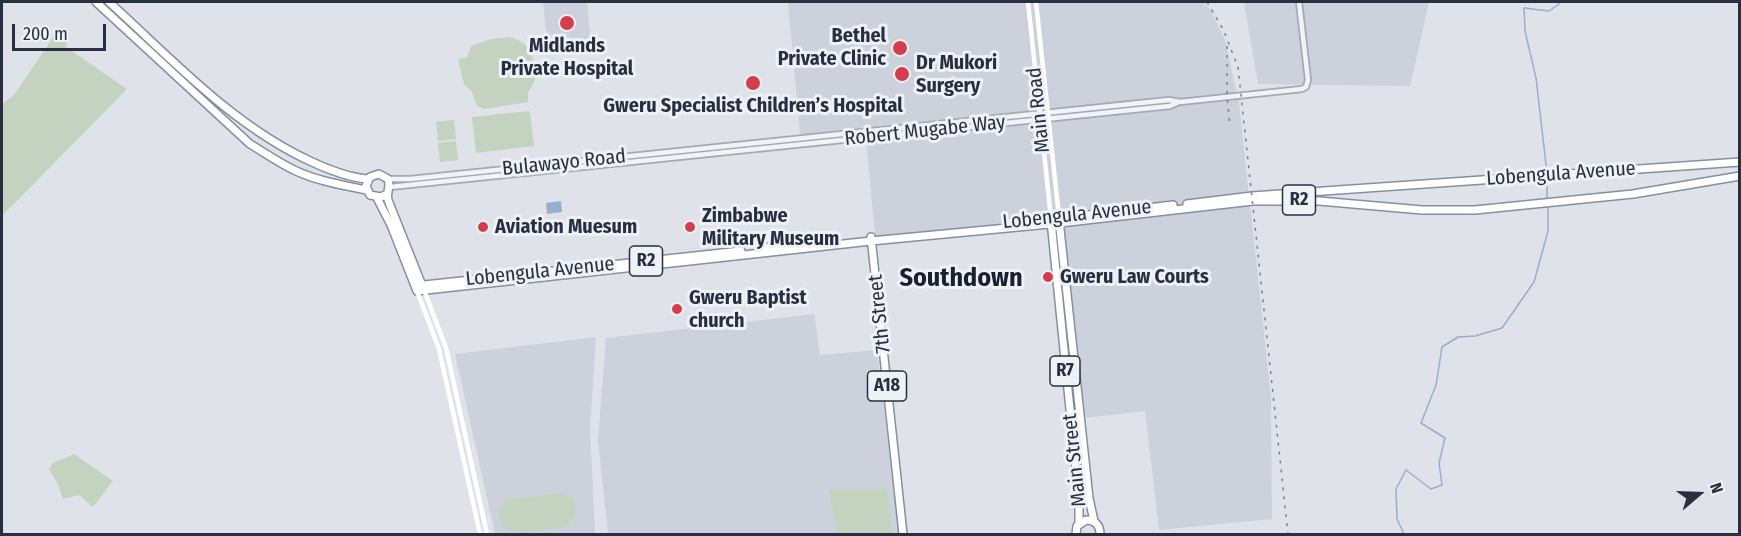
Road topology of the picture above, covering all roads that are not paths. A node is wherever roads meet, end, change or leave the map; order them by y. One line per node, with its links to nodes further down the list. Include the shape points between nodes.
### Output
1 (96, 2): 13 (highway, via 250,144 297,172)
2 (109, 2): 11 (highway, via 230,112 296,155 337,173)
3 (1028, 2): 7 (main road, Main Road)
4 (1036, 2): 6 (main road, Main Road)
5 (1299, 2): 6 (street, Robert Mugabe Way, via 1308,80 1302,89 1169,100)
6 (1048, 116): 7 (street, Robert Mugabe Way); 15 (main road, Main Road)
7 (1040, 117): 8 (street, Robert Mugabe Way); 15 (main road, Main Road)
8 (741, 147): 12 (street, Bulawayo Road)
9 (1740, 162): 15 (highway, Lobengula Avenue / R2, via 1252,196)
10 (1740, 176): 15 (highway, Lobengula Avenue / R2, via 1633,195 1449,211 1319,201 1253,201)
11 (367, 179): 12 (highway, via 383,175); 13 (highway)
12 (388, 187): 14 (highway); 19 (highway)
13 (366, 190): 14 (highway)
14 (377, 198): 19 (highway)
15 (1055, 220): 16 (highway, Lobengula Avenue / R2); 17 (highway, Main Street / R7); 18 (highway, Main Street / R7)
16 (871, 239): 19 (highway, Lobengula Avenue / R2); 34 (highway, 7th Street / A18)
17 (1064, 259): 18 (highway); 20 (highway, Main Street / R7)
18 (1055, 260): 21 (highway, Main Street / R7)
19 (420, 288): 32 (main road, via 439,348); 33 (main road, via 446,348)
20 (1067, 288): 21 (highway); 22 (highway, Main Street / R7)
21 (1058, 289): 23 (highway, Main Street / R7)
22 (1075, 358): 23 (highway); 24 (highway, Main Street / R7)
23 (1064, 359): 25 (highway, Main Street / R7)
24 (1079, 392): 25 (highway); 27 (highway, Main Street / R7)
25 (1068, 393): 26 (highway, Main Street / R7)
26 (1076, 465): 27 (highway); 29 (highway, Main Street / R7)
27 (1086, 465): 28 (highway, Main Street / R7)
28 (1089, 498): 29 (highway); 30 (highway, Main Street / R7)
29 (1079, 499): 31 (highway, Main Street / R7)
30 (1094, 521): 31 (highway, Main Street); 36 (highway, Main Street / R7)
31 (1079, 523): 35 (highway, Main Street / R7)
32 (480, 534)
33 (487, 534)
34 (903, 534)
35 (1076, 534)
36 (1100, 534)

